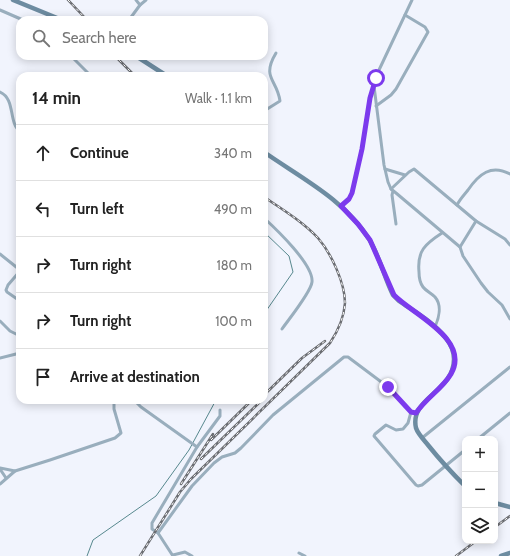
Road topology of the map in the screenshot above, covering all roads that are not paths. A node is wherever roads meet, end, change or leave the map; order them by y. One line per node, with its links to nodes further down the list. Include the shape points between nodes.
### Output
1 (13, 0): 8 (street)
2 (136, 0): 5 (street)
3 (146, 0): 5 (street)
4 (412, 0): 7 (street)
5 (140, 5): 9 (street)
6 (0, 10): 10 (street)
7 (405, 15): 16 (street); 18 (street, via 425,27 428,32 396,89)
8 (52, 16)
9 (132, 16)
10 (16, 17)
11 (276, 53): 19 (street, via 269,68 280,101)
12 (75, 60): 14 (street)
13 (142, 60): 15 (street)
14 (87, 72)
15 (161, 72)
16 (374, 86): 18 (street); 27 (street, via 352,193)
17 (0, 92): 20 (street, via 10,103)
18 (376, 106): 22 (street)
19 (268, 108)
20 (16, 128)
21 (268, 155): 27 (street)
22 (385, 169): 24 (street); 25 (street)
23 (510, 174): 26 (street, via 498,170 482,174)
24 (405, 175): 25 (street); 26 (street, via 415,170)
25 (392, 190): 30 (street); 31 (street)
26 (457, 205): 28 (street)
27 (341, 206): 40 (street, via 370,240 394,295)
28 (476, 221): 32 (street, via 505,239); 33 (street)
29 (268, 222): 41 (street, via 299,254 312,276 311,287)
30 (396, 224)
31 (442, 233): 33 (street); 40 (street, via 421,250 418,260 423,288 438,302 439,314)
32 (510, 245)
33 (460, 247): 38 (street, via 481,283 502,305)
34 (0, 254): 35 (street)
35 (16, 267)
36 (16, 275): 37 (street, via 6,290)
37 (16, 298)
38 (510, 319)
39 (0, 321): 42 (street)
40 (435, 327): 49 (street, via 452,346 454,365 444,384)
41 (282, 329)
42 (16, 334)
43 (16, 354): 44 (street)
44 (0, 358)
45 (510, 367): 52 (street)
46 (114, 404): 57 (street, via 121,432 118,436)
47 (138, 404): 53 (street)
48 (220, 410): 53 (street, via 220,416)
49 (414, 412): 52 (street, via 416,426); 55 (street, via 403,429 396,430 386,425 375,434 376,438 418,486); 63 (street, via 388,387 348,357 344,358 273,415 235,453 214,463 192,486)
50 (510, 413): 51 (street)
51 (482, 436)
52 (422, 438): 55 (street)
53 (197, 447): 63 (street, via 152,523 152,529)
54 (462, 452): 55 (street)
55 (445, 466): 59 (street)
56 (0, 469): 57 (street); 58 (street)
57 (15, 471): 58 (street)
58 (6, 478): 60 (street)
59 (462, 483)
60 (0, 484)
61 (498, 504): 62 (street)
62 (510, 507)
63 (158, 534): 66 (street)
64 (299, 553): 68 (street)
65 (510, 553): 69 (street)
66 (173, 556): 67 (street, via 180,552)
67 (192, 556)
68 (305, 556)
69 (501, 556)

